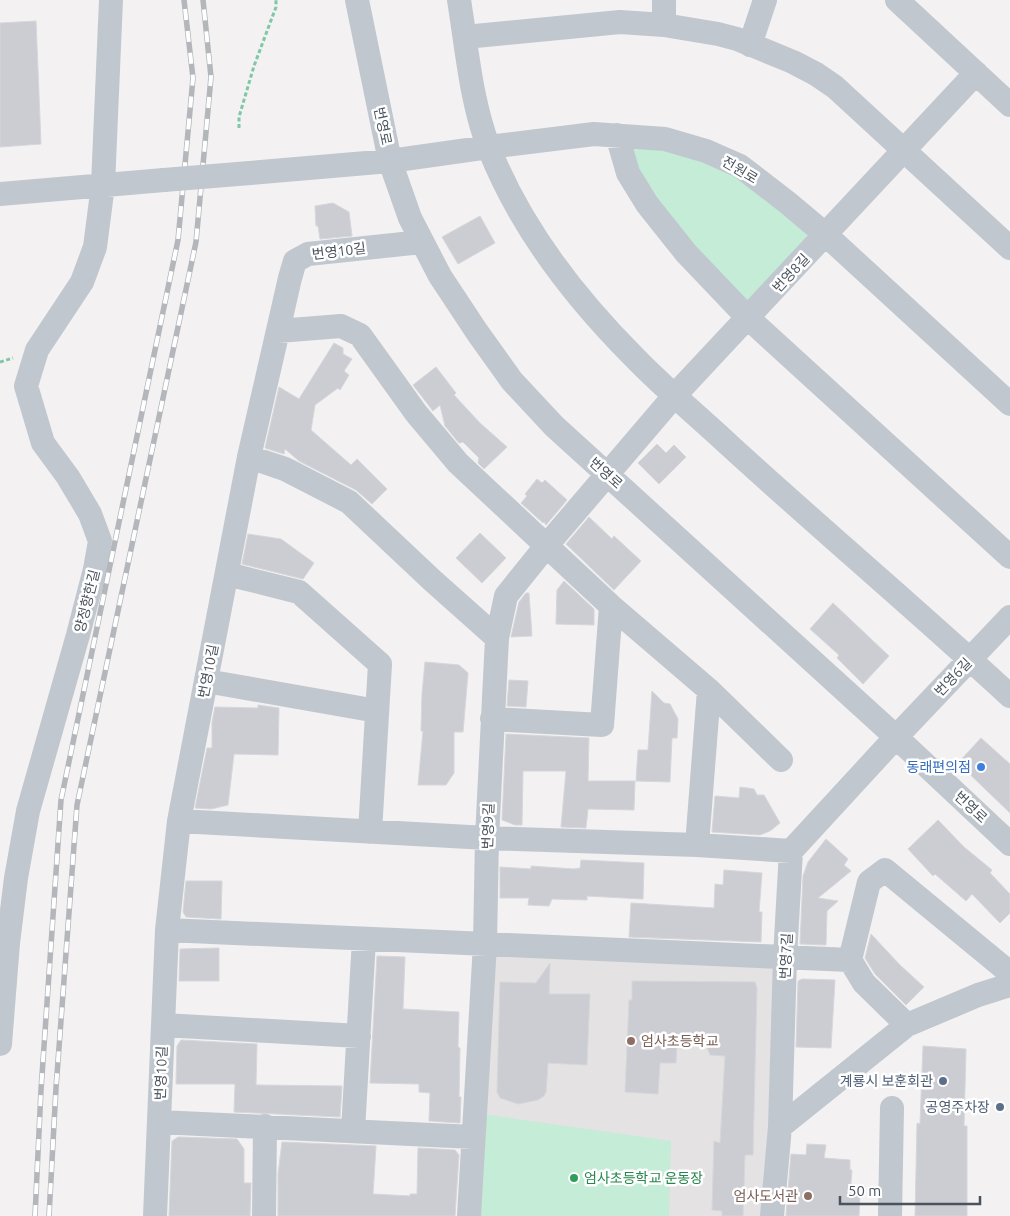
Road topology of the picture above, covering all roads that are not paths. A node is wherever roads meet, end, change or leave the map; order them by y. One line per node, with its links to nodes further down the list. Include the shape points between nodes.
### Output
1 (111, 0): 16 (street, 양정향한길)
2 (357, 0): 15 (street, 번영로)
3 (459, 0): 8 (street)
4 (664, 0): 7 (street)
5 (766, 0): 9 (street)
6 (897, 0): 10 (street)
7 (664, 26): 8 (street, via 620,22); 9 (street, via 718,34)
8 (465, 37): 13 (street, via 476,101)
9 (750, 45): 14 (street, via 823,78)
10 (976, 73): 11 (street); 14 (street, 번영8길)
11 (1010, 105)
12 (616, 135): 13 (street, 전원로, via 594,134); 18 (street, 전원로, via 664,139 706,151 740,166); 21 (street, via 628,173 647,204 686,253)
13 (489, 147): 15 (street, 전원로); 23 (street, via 538,242 558,270 635,358)
14 (905, 150): 18 (street, 번영8길); 20 (street)
15 (390, 161): 16 (street, 전원로, bridge); 19 (street, 번영로)
16 (103, 185): 17 (street, 전원로); 57 (street, 양정향한길, via 95,247 82,282 37,350 26,386 43,443 90,514 100,540 78,635 28,811 8,943)
17 (0, 194)
18 (826, 236): 21 (street, 번영8길); 24 (street, 전원로)
19 (422, 242): 22 (street, 번영10길, via 308,254 295,261); 26 (street, 번영로, via 440,276 512,381 554,426)
20 (1010, 248)
21 (748, 318): 23 (street, 번영8길); 28 (street)
22 (278, 331): 25 (street, 번영10길); 27 (street, via 341,326 360,336 458,464)
23 (675, 395): 26 (street, 번영8길); 33 (street)
24 (1010, 404)
25 (249, 457): 29 (street, 번영10길); 32 (street, via 285,469 349,502)
26 (608, 474): 27 (street, 번영9길); 39 (street, 번영로)
27 (547, 545): 30 (street); 32 (street, 번영9길, via 506,596)
28 (1010, 558)
29 (227, 574): 34 (street, 번영10길); 37 (street, via 298,592 380,664)
30 (611, 606): 35 (street); 38 (street, via 602,725)
31 (1010, 617): 33 (street, 번영6길)
32 (497, 638): 38 (street, 번영9길)
33 (970, 659): 36 (street); 39 (street, 번영6길)
34 (206, 681): 37 (street); 41 (street, 번영10길)
35 (709, 690): 40 (street); 45 (street)
36 (1010, 696)
37 (377, 711): 42 (street)
38 (492, 719): 43 (street, 번영9길)
39 (896, 737): 44 (street, 번영로); 46 (street)
40 (781, 760)
41 (179, 821): 42 (street); 47 (street, 번영10길)
42 (370, 832): 43 (street)
43 (487, 838): 45 (street); 49 (street, 번영9길)
44 (1010, 844)
45 (697, 845): 46 (street)
46 (792, 851): 50 (street, 번영7길)
47 (167, 930): 48 (street); 54 (street, 번영10길)
48 (364, 939): 49 (street); 56 (street)
49 (485, 944): 50 (street); 63 (street, 번영9길)
50 (785, 958): 51 (street); 61 (street, 번영7길)
51 (850, 960): 52 (street, via 869,882 885,870); 55 (street, via 864,983)
52 (1010, 973)
53 (1010, 985): 55 (street)
54 (163, 1025): 56 (street); 59 (street, 번영10길)
55 (907, 1025): 61 (street)
56 (359, 1036): 62 (street)
57 (0, 1044)
58 (892, 1108): 68 (street)
59 (159, 1122): 60 (street); 64 (street, 번영10길)
60 (265, 1126): 62 (street); 65 (street)
61 (780, 1126): 67 (street, 번영7길)
62 (352, 1131): 63 (street)
63 (473, 1137): 66 (street, 번영9길)
64 (155, 1216)
65 (264, 1216)
66 (469, 1216)
67 (772, 1216)
68 (890, 1216)

